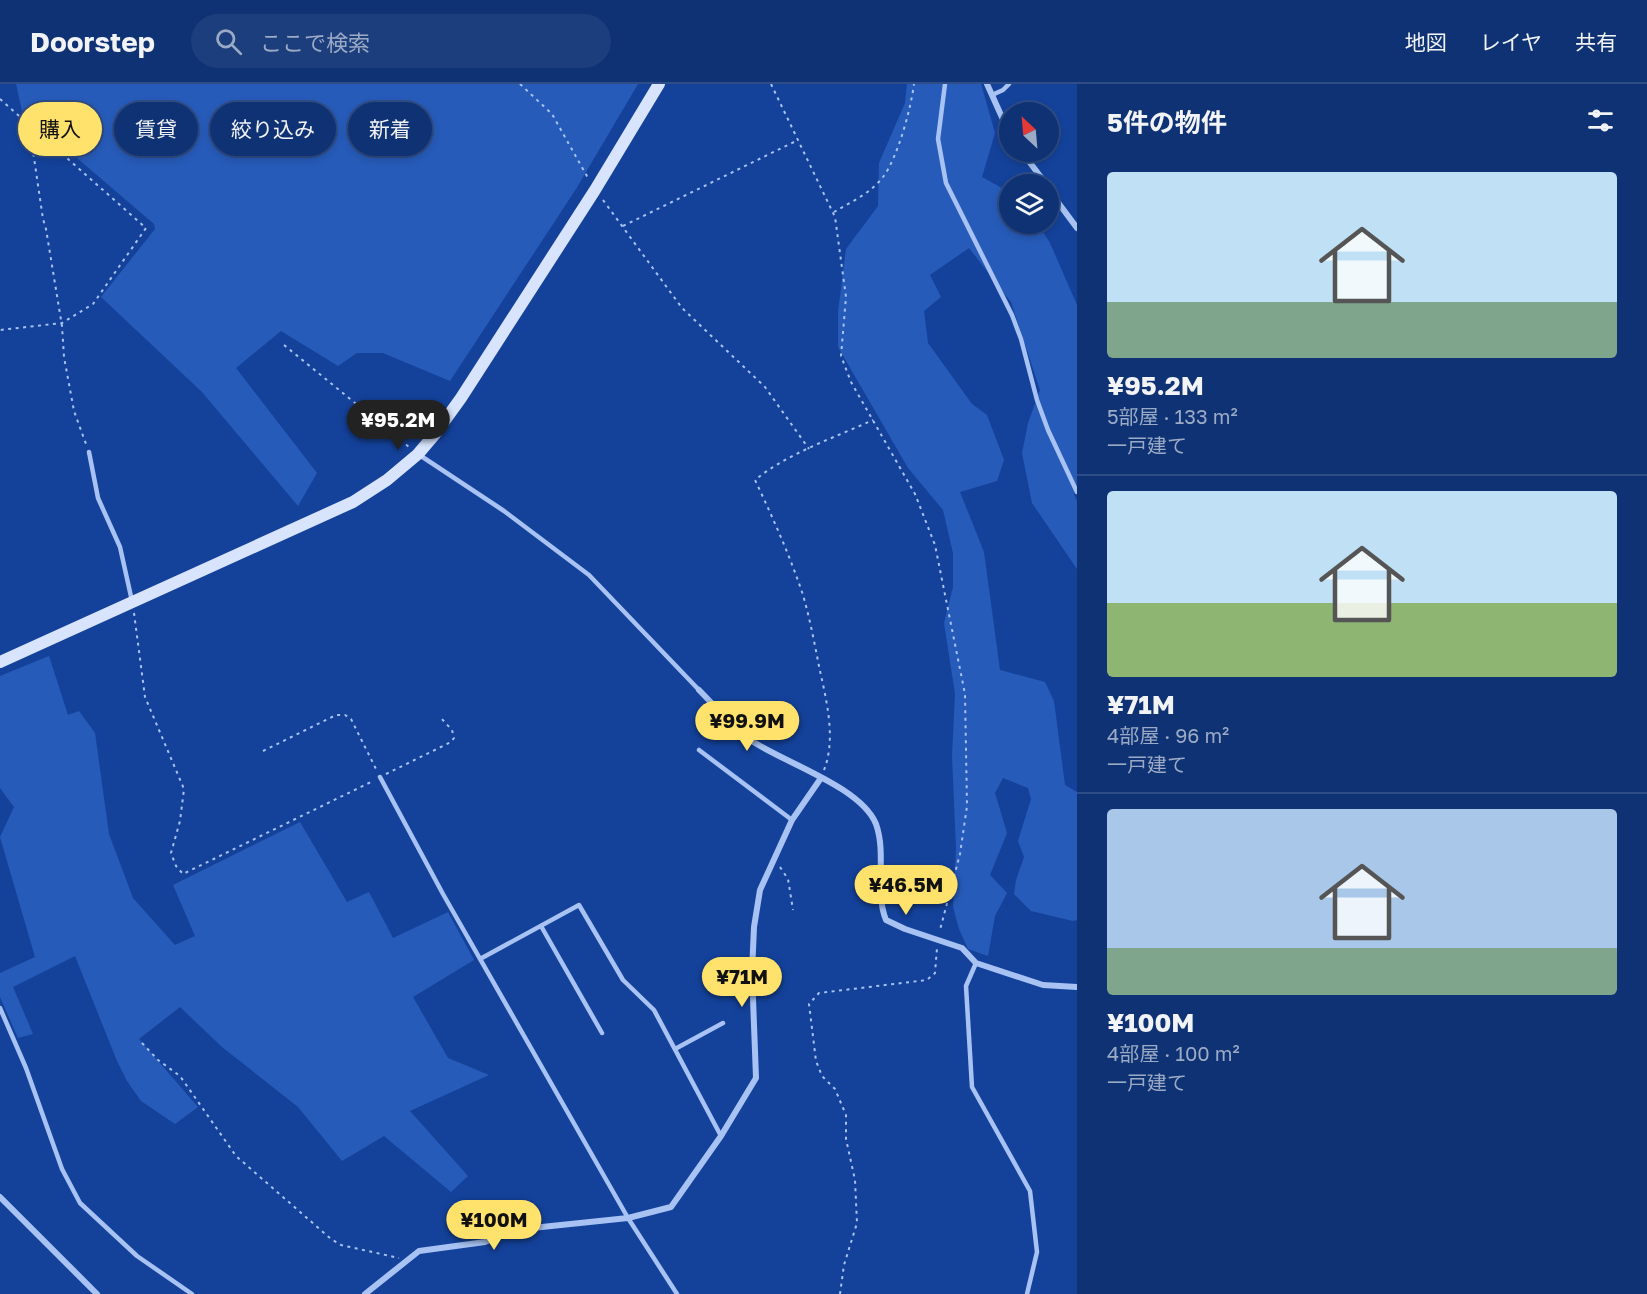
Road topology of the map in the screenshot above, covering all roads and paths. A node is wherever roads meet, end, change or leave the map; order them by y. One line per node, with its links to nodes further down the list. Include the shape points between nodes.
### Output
1 (520, 84): 15 (path, via 552,114)
2 (659, 84): 15 (street)
3 (771, 84): 12 (path)
4 (914, 84): 17 (path, via 897,149 883,176 869,191)
5 (945, 84): 27 (lane, via 938,139 946,183 1012,315 1048,430)
6 (987, 84): 8 (street)
7 (1009, 84): 8 (lane)
8 (992, 95): 10 (street)
9 (0, 99): 11 (path)
10 (999, 113)
11 (18, 115)
12 (798, 140): 17 (path); 18 (path)
13 (34, 156): 20 (path)
14 (65, 156): 20 (path, via 146,228 93,304)
15 (595, 190): 18 (path); 26 (street, via 461,398)
16 (1059, 204): 19 (street)
17 (833, 213): 23 (path, via 846,297 841,356)
18 (623, 226): 24 (path, via 682,308 765,387)
19 (1077, 228)
20 (62, 323): 21 (path); 25 (path, via 74,411)
21 (0, 330)
22 (284, 345): 26 (path)
23 (873, 420): 24 (path); 40 (path, via 915,494 935,545 965,694 967,806 960,854)
24 (809, 449): 35 (path, via 756,480 803,596 821,674 830,745)
25 (89, 452): 28 (lane, via 98,498 120,548)
26 (418, 454): 28 (street, via 353,502); 30 (lane, via 504,511 589,575)
27 (1077, 492)
28 (132, 601): 29 (street); 34 (path, via 145,697 184,789 171,853 183,874)
29 (0, 662)
30 (699, 690): 35 (street, via 750,740)
31 (441, 717): 34 (path, via 452,730 451,742)
32 (699, 750): 36 (lane)
33 (263, 751): 34 (path, via 336,715 345,715 351,719)
34 (380, 777): 41 (lane)
35 (820, 778): 36 (street); 40 (street, via 862,804 875,823 886,920)
36 (792, 820): 37 (street)
37 (772, 862): 38 (path, via 788,879); 49 (street, via 760,890 754,927 756,1078)
38 (793, 910)
39 (541, 926): 41 (lane); 46 (lane); 48 (lane, via 579,905 623,980 654,1010)
40 (938, 939): 42 (street, via 962,948); 57 (path, via 935,973 927,980 819,993 809,1004 816,1061 822,1076 835,1089 846,1115 846,1139 855,1180 857,1223)
41 (480, 959): 51 (lane)
42 (975, 963): 43 (street, via 1043,985); 58 (lane, via 966,986 972,1087 1030,1191 1037,1252)
43 (1077, 987)
44 (0, 1008): 54 (lane, via 62,1169 80,1203 137,1256)
45 (723, 1023): 48 (lane)
46 (602, 1033)
47 (142, 1043): 52 (path, via 180,1076 236,1156 331,1239)
48 (675, 1049): 49 (lane)
49 (721, 1136): 51 (street, via 671,1207)
50 (0, 1197): 53 (street)
51 (628, 1218): 52 (street, via 513,1230 485,1242 419,1251); 56 (lane)
52 (407, 1262): 55 (street)
53 (97, 1294)
54 (192, 1294)
55 (365, 1294)
56 (677, 1294)
57 (840, 1294)
58 (1027, 1294)

